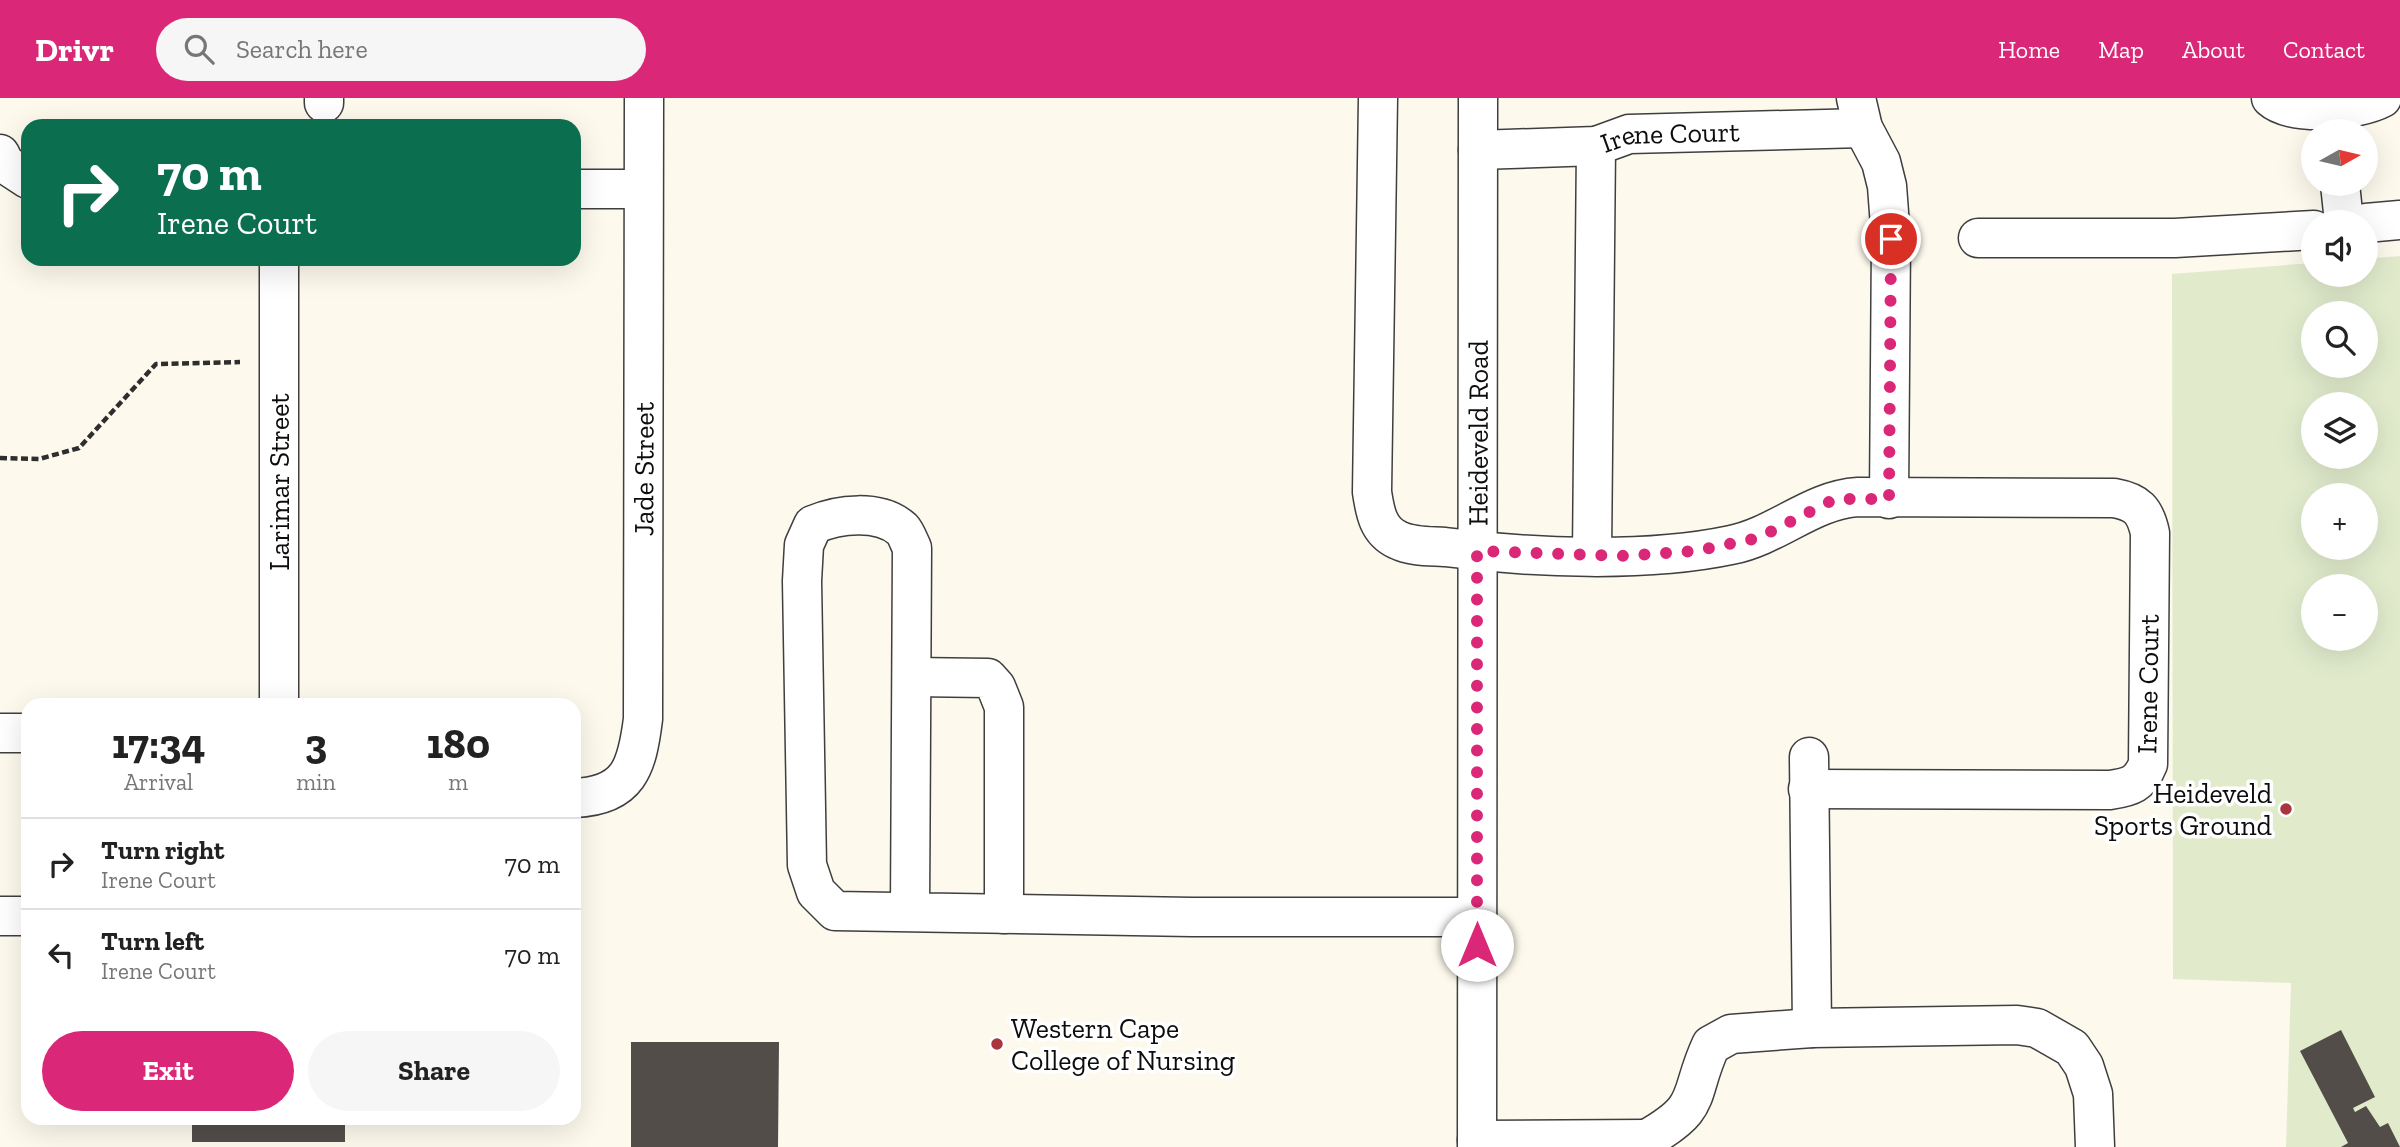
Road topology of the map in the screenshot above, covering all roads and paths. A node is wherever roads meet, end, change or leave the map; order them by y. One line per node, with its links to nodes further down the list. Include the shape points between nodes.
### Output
1 (644, 98): 12 (street, Jade Street)
2 (1378, 98): 21 (street, Irene Court, via 1372,492 1376,517 1384,531 1400,541)
3 (1478, 98): 10 (street, Heideveld Road)
4 (2271, 98): 7 (street)
5 (2382, 98): 8 (street)
6 (1860, 113): 9 (street, Irene Court, via 1629,134); 20 (street, Irene Court, via 1887,186 1891,239)
7 (2330, 119)
8 (2336, 119)
9 (1596, 146): 10 (street, Irene Court); 22 (street)
10 (1478, 150): 21 (street, Heideveld Road)
11 (581, 189): 12 (street)
12 (643, 190): 27 (street, Jade Street, via 643,719 633,770 618,786)
13 (2400, 220): 14 (street)
14 (2378, 222)
15 (2301, 231): 16 (street, via 2175,238)
16 (1978, 238)
17 (279, 266): 18 (street, Larimar Street)
18 (279, 362): 19 (path, via 156,364 79,448 40,459); 24 (street, Larimar Street)
19 (0, 458)
20 (1889, 499): 22 (street, Irene Court, via 1835,499 1788,525 1732,545 1671,553); 33 (street, Irene Court, via 2114,498 2140,507 2150,533 2148,764 2141,779 2129,788 2110,790 1808,773)
21 (1477, 551): 22 (street, Irene Court); 32 (street, Heideveld Road)
22 (1592, 555)
23 (913, 662): 28 (street); 28 (street, via 912,548 903,530 882,517 832,517 813,525 804,545 802,582 807,865 816,892 835,911); 29 (street, via 988,678 1004,706)
24 (279, 698)
25 (0, 733): 26 (street)
26 (21, 733)
27 (581, 798)
28 (910, 911): 29 (street)
29 (1004, 914): 32 (street)
30 (0, 916): 31 (street)
31 (21, 916)
32 (1477, 918): 35 (street, Heideveld Road)
33 (1812, 1028): 34 (street, via 1718,1038 1705,1058 1687,1110); 36 (street, via 2017,1025 2053,1034 2072,1048 2084,1066 2092,1094)
34 (1648, 1143): 35 (street)
35 (1477, 1144)
36 (2095, 1147)

